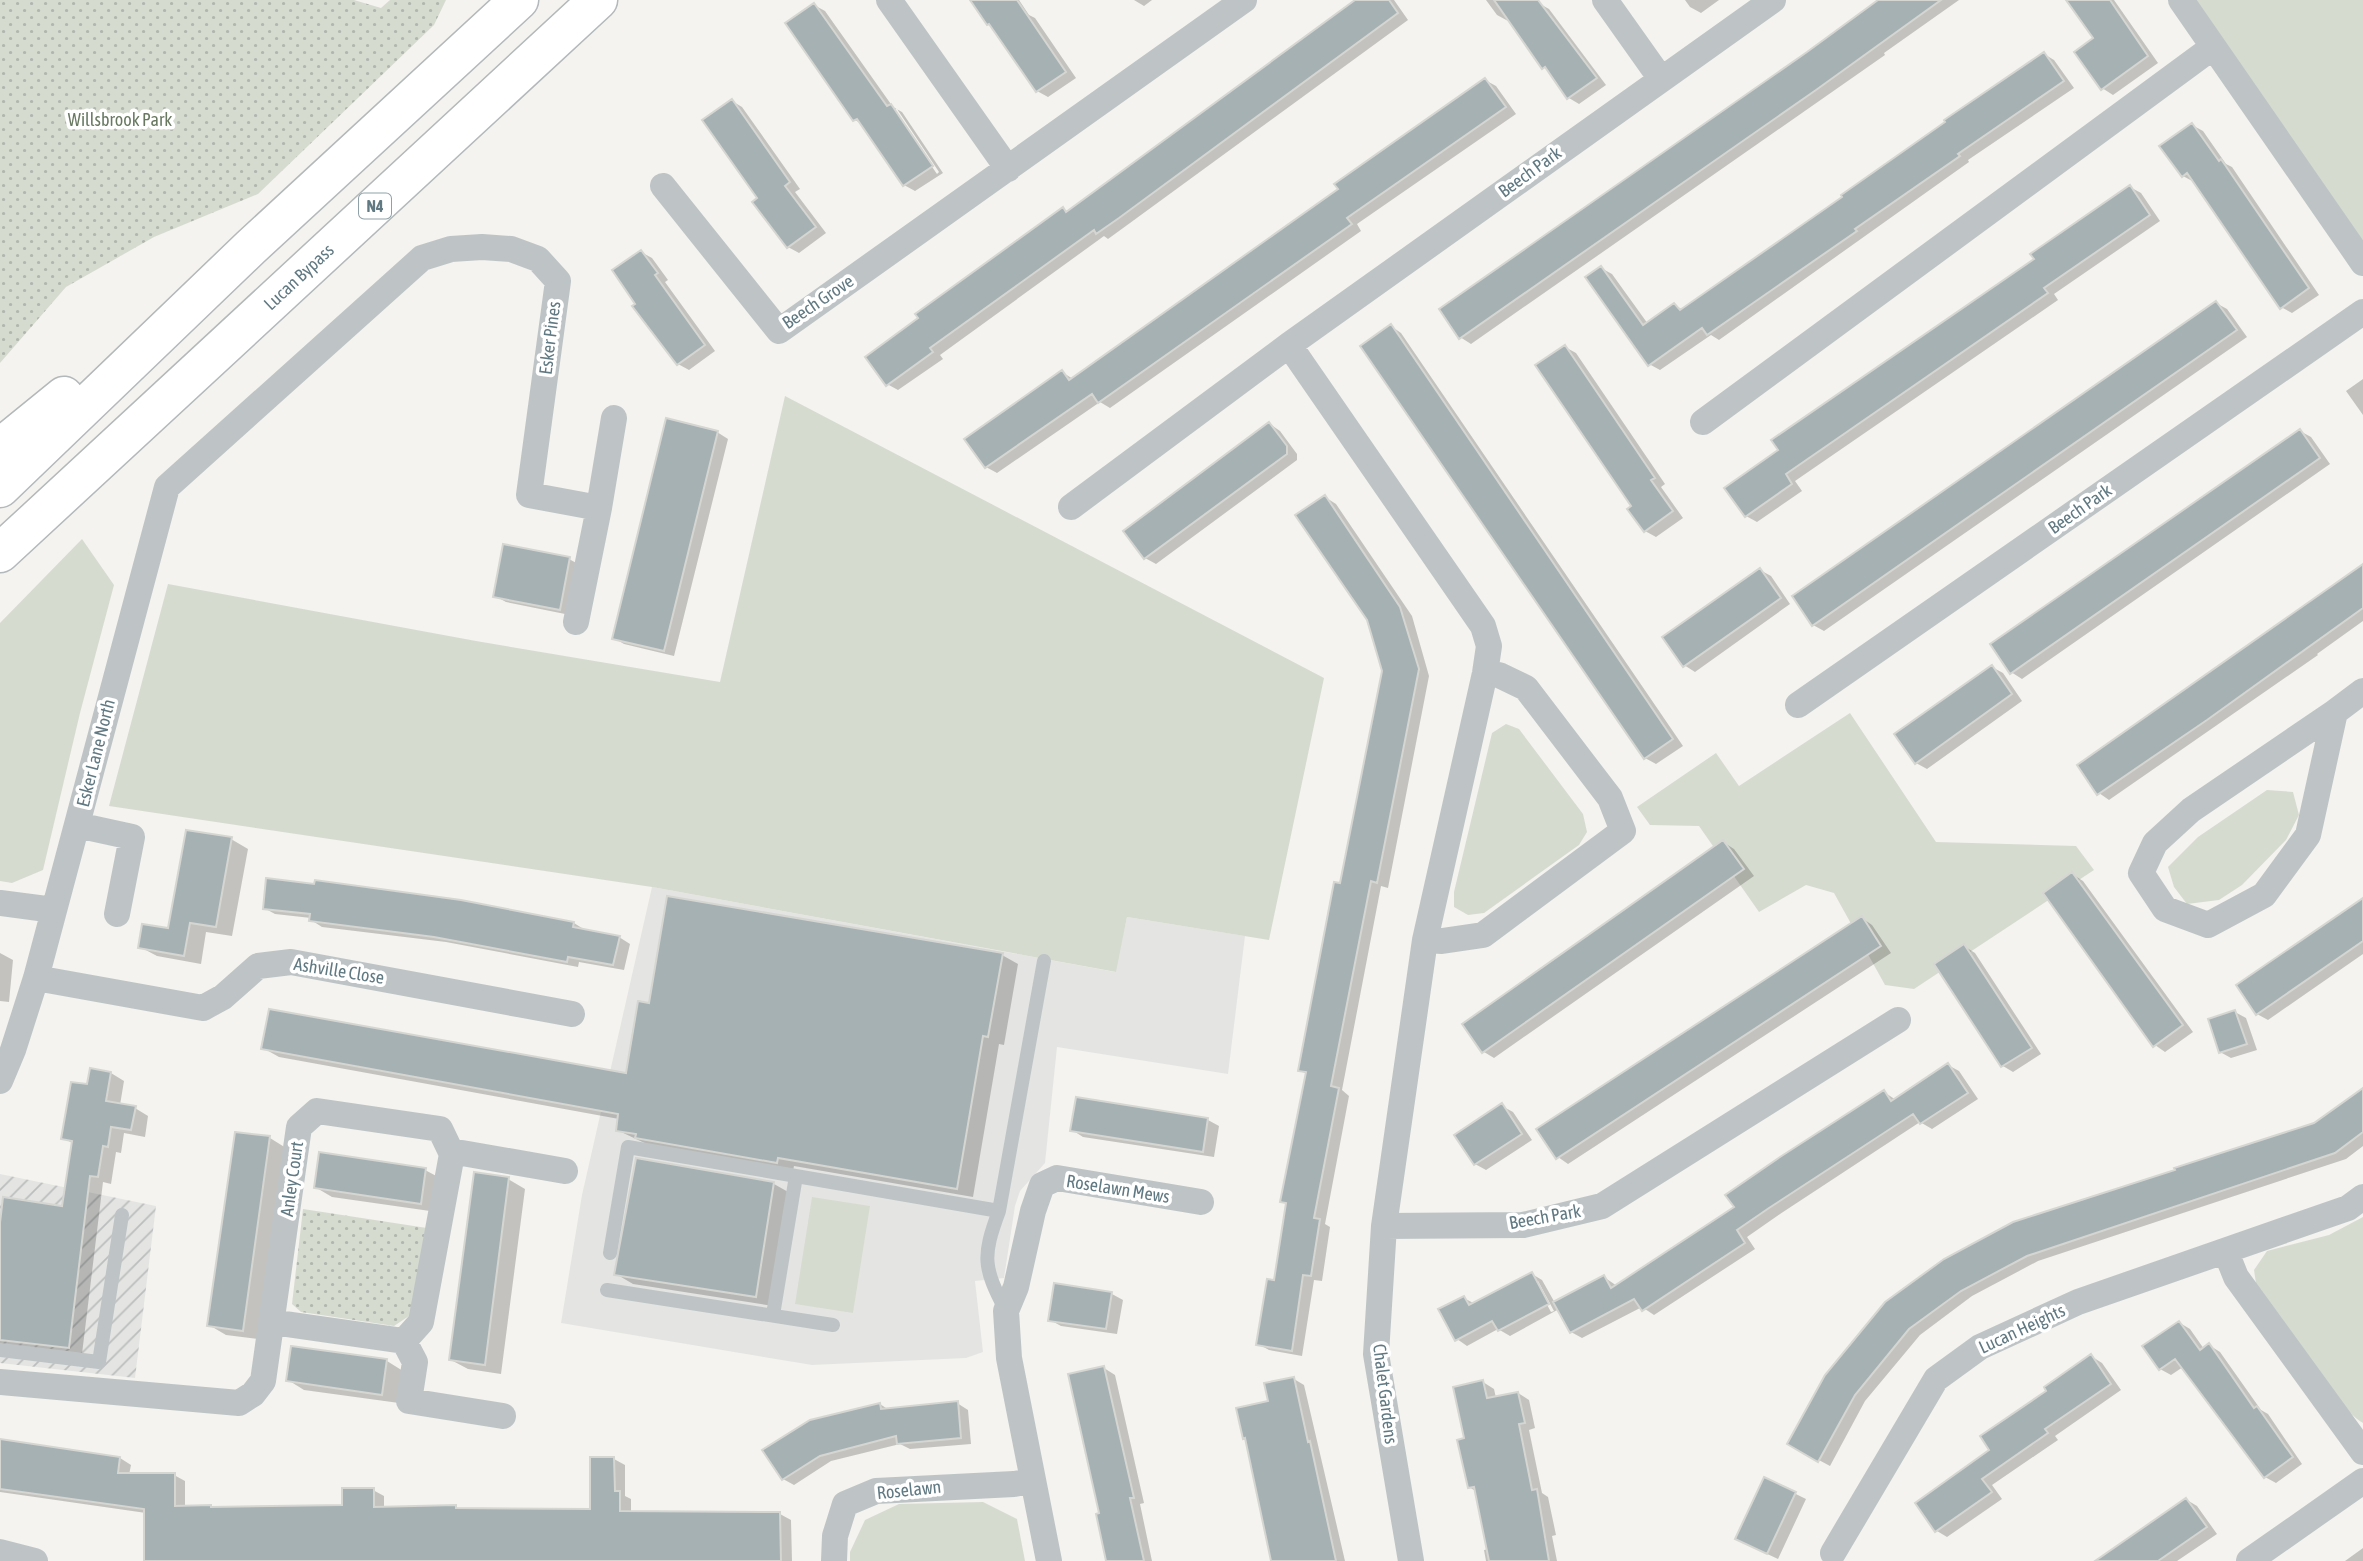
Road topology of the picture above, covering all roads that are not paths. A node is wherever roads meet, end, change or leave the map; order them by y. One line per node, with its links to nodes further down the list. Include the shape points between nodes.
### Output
1 (519, 0): 12 (highway)
2 (598, 0): 16 (highway, Lucan Bypass / N4)
3 (889, 0): 10 (street)
4 (1243, 0): 10 (street, Beech Grove)
5 (1605, 0): 9 (street)
6 (1773, 0): 9 (street, Beech Park)
7 (2181, 0): 8 (street)
8 (2213, 47): 13 (street); 18 (street)
9 (1661, 79): 15 (street, Beech Park)
10 (1008, 169): 11 (street, Beech Grove, via 779,331)
11 (663, 186)
12 (251, 247): 20 (highway); 21 (highway)
13 (2363, 263)
14 (2363, 312): 29 (street, Beech Park)
15 (1289, 345): 22 (street, Beech Park); 27 (street, via 1483,626 1489,646)
16 (153, 414): 24 (highway, Lucan Bypass / N4); 25 (highway)
17 (614, 418): 23 (street)
18 (1703, 422)
19 (216, 443): 23 (street, Esker Pines, via 422,258 451,249 511,249 538,259 558,281 529,495); 31 (street, Esker Lane North, via 167,487)
20 (0, 448)
21 (0, 488)
22 (1071, 507)
23 (599, 508): 26 (street)
24 (0, 553)
25 (0, 575)
26 (576, 622)
27 (1485, 673): 35 (street); 35 (street, via 1526,688 1610,799 1623,831 1483,935)
28 (2363, 691): 30 (street)
29 (1798, 705)
30 (2335, 712): 30 (street, via 2308,835 2264,895 2208,925 2165,909 2141,873 2155,843 2191,810)
31 (77, 825): 33 (street, Esker Lane North); 34 (street, via 132,837)
32 (0, 903): 33 (street)
33 (54, 910): 37 (street, Esker Lane North)
34 (117, 914)
35 (1425, 940): 48 (street)
36 (1044, 961): 46 (lane)
37 (36, 978): 38 (street, Ashville Close, via 203,1007 258,966 291,962); 40 (street, Esker Lane North)
38 (572, 1014)
39 (1898, 1020): 48 (street, Beech Park, via 1602,1206 1523,1225)
40 (0, 1081)
41 (452, 1154): 42 (street); 54 (street, Anley Court, via 440,1129 317,1111 299,1128); 56 (street, via 421,1322)
42 (565, 1171)
43 (796, 1177): 46 (lane); 50 (lane, via 628,1147); 53 (lane)
44 (2363, 1197): 49 (street, Lucan Heights, via 2348,1208)
45 (1201, 1202): 52 (street, Roselawn Mews, via 1056,1178 1042,1185)
46 (999, 1211): 52 (lane, via 986,1245 990,1280)
47 (122, 1215): 57 (lane, via 99,1362)
48 (1384, 1226): 68 (street, Chalet Gardens, via 1376,1354)
49 (2226, 1252): 60 (street, via 2236,1277); 64 (street, Lucan Heights, via 2078,1302 1980,1347 1936,1379)
50 (610, 1253)
51 (607, 1290): 53 (lane)
52 (1006, 1311): 61 (street, via 1009,1358)
53 (773, 1315): 55 (lane)
54 (272, 1322): 56 (street); 58 (street, Anley Court, via 263,1381 239,1403)
55 (833, 1325)
56 (404, 1341): 59 (street, via 415,1362 409,1401)
57 (0, 1350)
58 (0, 1382)
59 (503, 1416)
60 (2363, 1451)
61 (1032, 1481): 66 (street, Roselawn, via 876,1491 845,1504 835,1536); 67 (street)
62 (2363, 1481): 69 (street)
63 (0, 1552): 65 (street)
64 (1833, 1553)
65 (35, 1561)
66 (834, 1561)
67 (1049, 1561)
68 (1411, 1561)
69 (2249, 1561)

